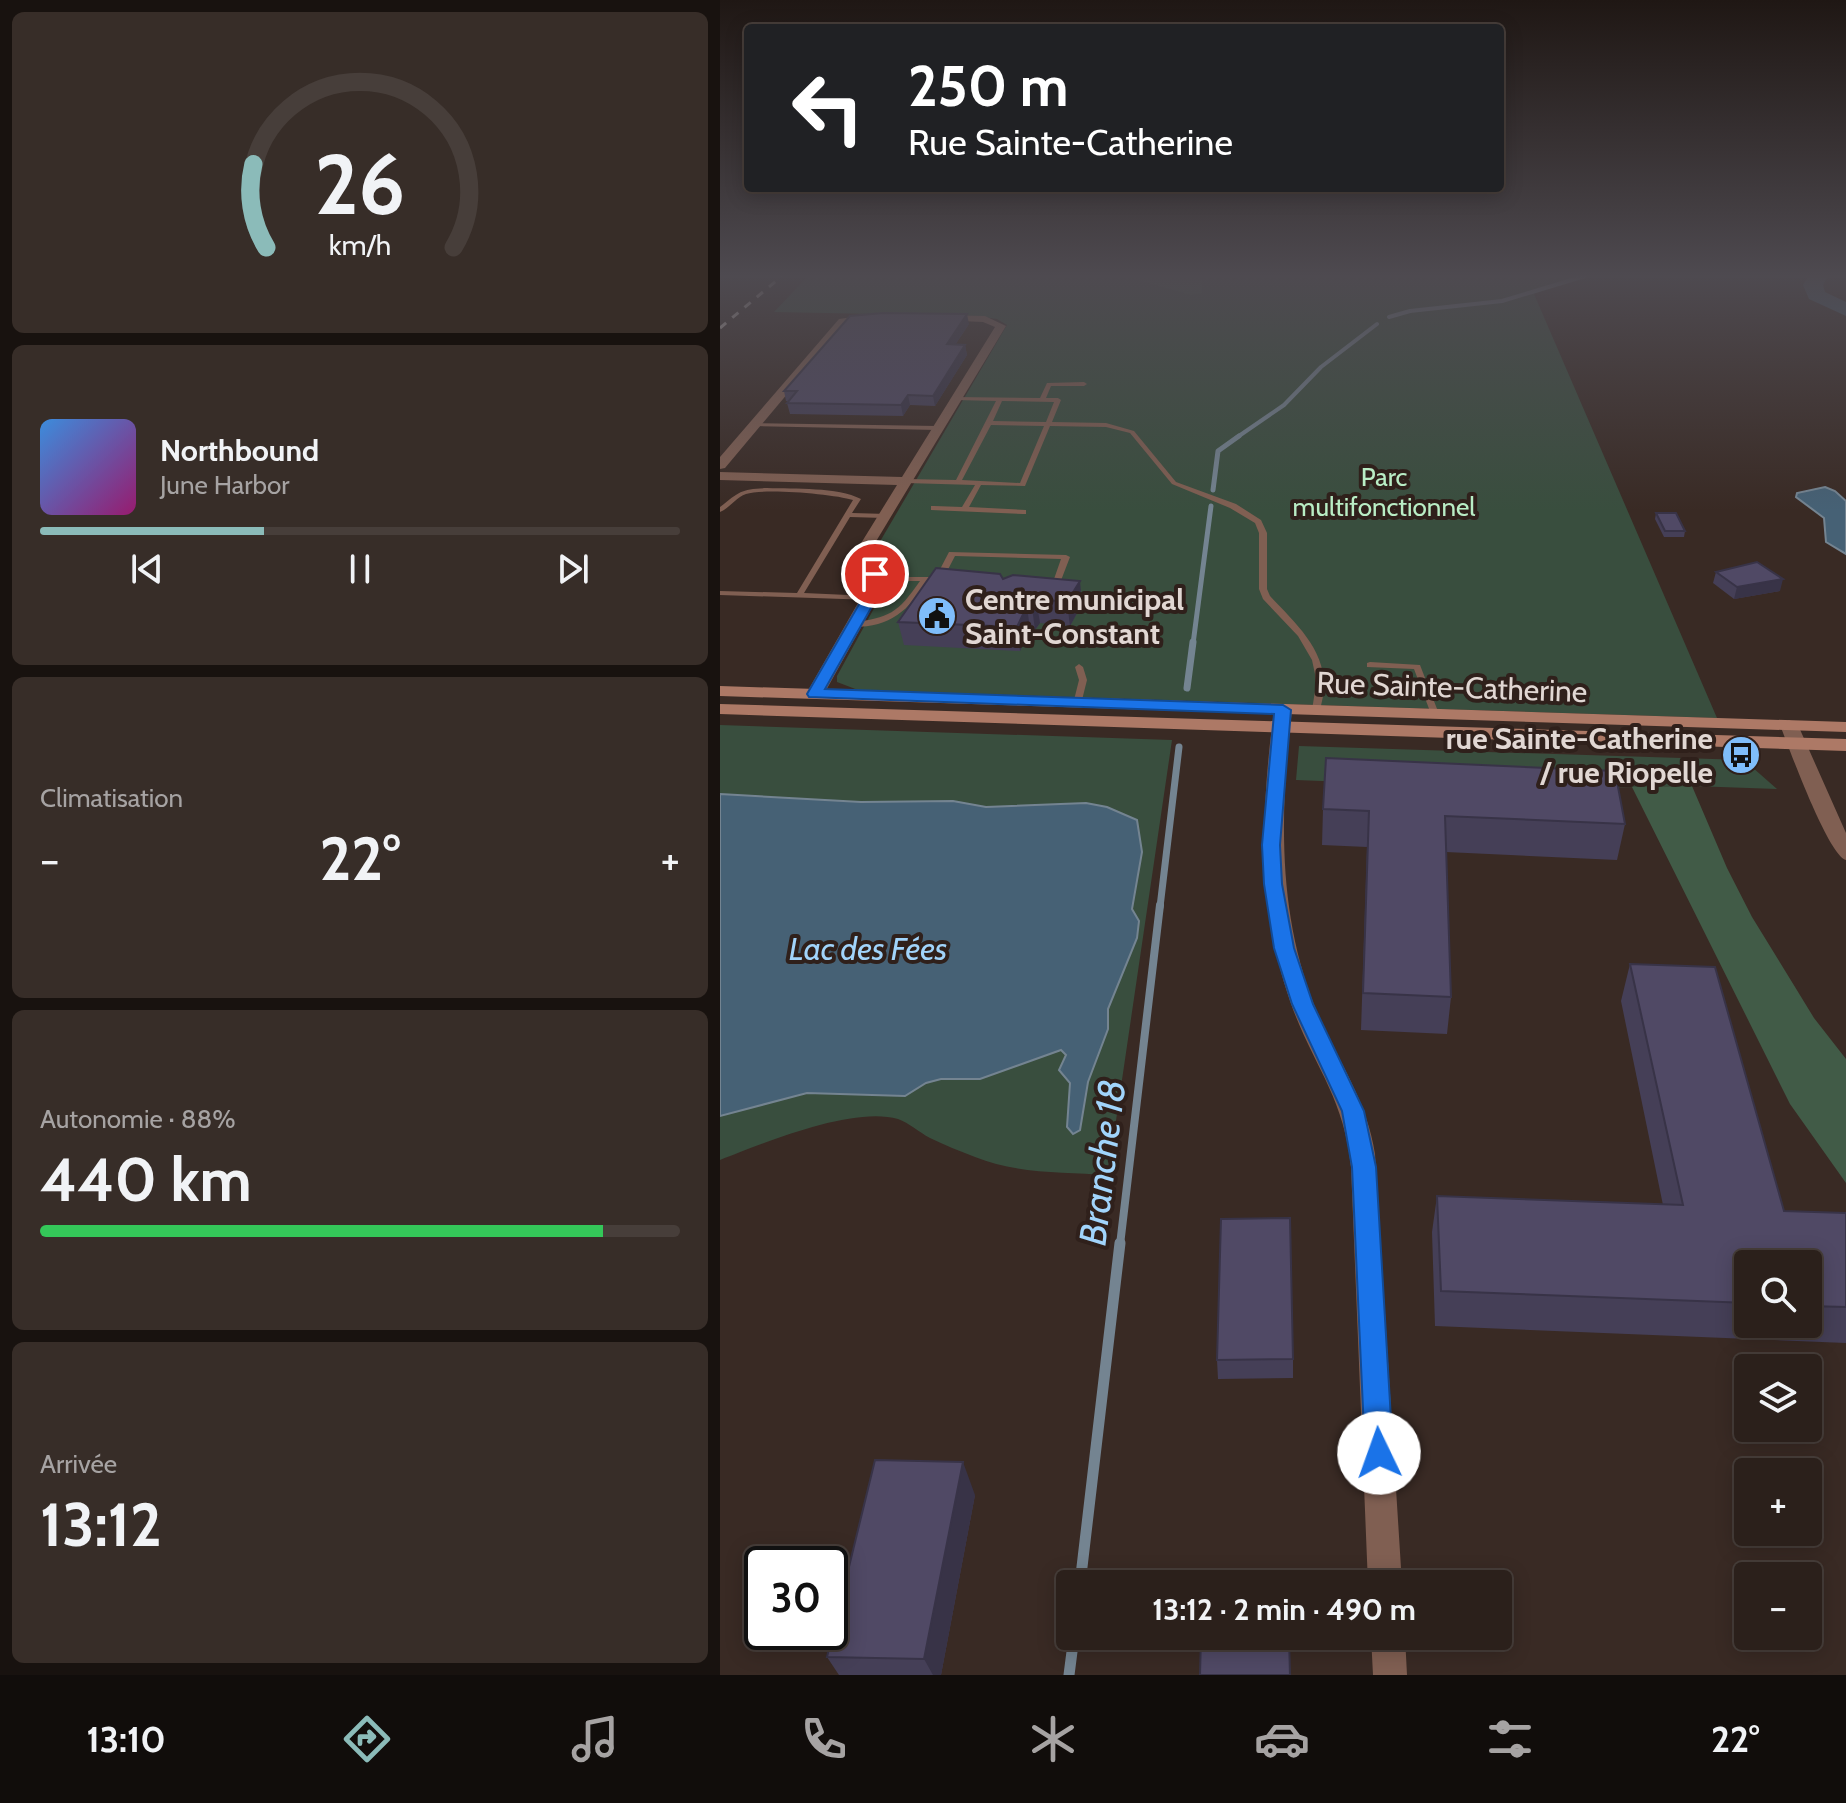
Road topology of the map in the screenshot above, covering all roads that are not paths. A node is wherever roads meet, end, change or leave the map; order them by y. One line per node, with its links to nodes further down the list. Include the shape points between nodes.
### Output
1 (815, 354): 8 (street)
2 (983, 354): 4 (street)
3 (1084, 384): 6 (lane, via 1049,384)
4 (956, 398): 5 (lane); 10 (street)
5 (1000, 399): 6 (lane); 7 (lane)
6 (1042, 400): 9 (lane, via 1058,400)
7 (989, 423): 9 (lane); 14 (lane)
8 (756, 424): 10 (lane); 11 (street)
9 (1048, 424): 15 (lane, via 1023,485); 37 (lane, via 1106,425 1132,432 1174,483 1258,522 1266,597 1320,664)
10 (937, 428): 13 (street)
11 (720, 465)
12 (720, 476): 13 (street)
13 (906, 481): 14 (lane); 21 (street)
14 (958, 482): 15 (lane)
15 (979, 483): 17 (lane)
16 (934, 508): 17 (lane)
17 (965, 509): 19 (lane)
18 (720, 510): 20 (lane, via 746,492 800,492 855,497)
19 (1023, 512)
20 (850, 515): 21 (lane); 28 (lane)
21 (884, 516): 22 (street, via 861,557)
22 (877, 579): 23 (lane); 29 (street)
23 (926, 579): 24 (lane); 30 (lane, via 895,617)
24 (939, 579): 25 (lane); 26 (lane, via 952,554 1066,557 1057,581)
25 (952, 579)
26 (1035, 581)
27 (720, 593): 28 (lane)
28 (799, 596): 29 (lane)
29 (870, 598): 30 (street)
30 (854, 625): 34 (street)
31 (1370, 665): 38 (lane, via 1417,667)
32 (1079, 667): 35 (lane, via 1083,680)
33 (720, 691): 34 (street, Rue Sainte-Catherine)
34 (815, 694): 35 (street, Rue Sainte-Catherine)
35 (1077, 704): 39 (street, Rue Sainte-Catherine)
36 (720, 709): 39 (street, Rue Sainte-Catherine)
37 (1316, 710): 38 (street, Rue Sainte-Catherine); 39 (street, Rue Sainte-Catherine)
38 (1435, 714): 41 (street, Rue Sainte-Catherine)
39 (1282, 718): 41 (street, Rue Sainte-Catherine); 44 (street, via 1271,845 1281,934 1315,1035 1353,1111 1363,1157)
40 (1846, 727): 41 (street, Rue Sainte-Catherine)
41 (1793, 734): 42 (street, Rue Sainte-Catherine); 43 (street)
42 (1846, 745)
43 (1846, 853)
44 (1384, 1570)
45 (1389, 1650): 46 (street)
46 (1390, 1675)

